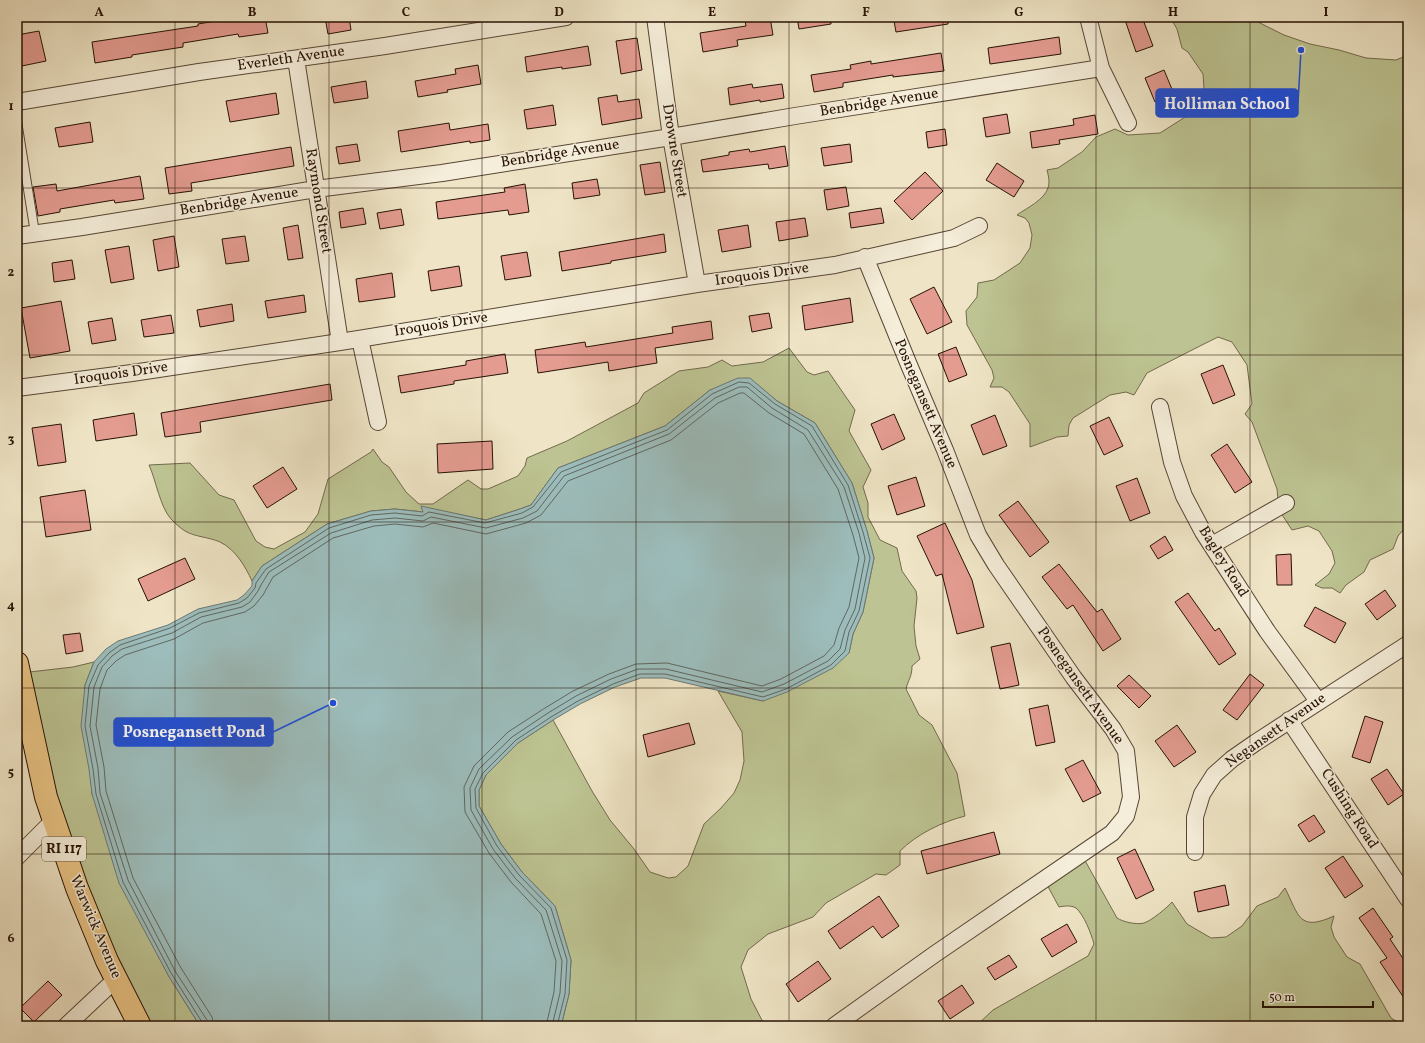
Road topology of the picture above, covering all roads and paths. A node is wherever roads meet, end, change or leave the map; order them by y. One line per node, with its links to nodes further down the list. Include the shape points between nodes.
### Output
1 (566, 17): 4 (street, Everleth Avenue)
2 (655, 17): 9 (street, Drowne Street)
3 (1088, 17): 5 (street)
4 (296, 58): 6 (street, Everleth Avenue); 10 (street, Raymond Street)
5 (1102, 68): 8 (street); 9 (street, Benbridge Avenue, via 802,114)
6 (17, 102)
7 (17, 121): 12 (lane)
8 (1128, 123)
9 (671, 137): 10 (street, Benbridge Avenue, via 442,173); 15 (street, Drowne Street)
10 (316, 189): 12 (street, Benbridge Avenue); 17 (street, Raymond Street)
11 (979, 226): 14 (street, Iroquois Drive, via 954,238)
12 (36, 233): 13 (street, Benbridge Avenue)
13 (17, 236)
14 (865, 257): 15 (street, Iroquois Drive, via 835,265); 34 (street, Posnegansett Avenue, via 978,535 1009,584 1126,751 1131,797 1126,816 1112,833)
15 (697, 284): 16 (street, Iroquois Drive)
16 (360, 339): 17 (street, Iroquois Drive); 20 (street)
17 (340, 342): 18 (street, Iroquois Drive)
18 (17, 388)
19 (1160, 407): 22 (street, Bagley Road, via 1172,462 1184,496)
20 (378, 422)
21 (1286, 503): 22 (street)
22 (1212, 545): 25 (street, Bagley Road, via 1267,631)
23 (1408, 644): 25 (street, Negansett Avenue)
24 (17, 663): 27 (main road, Warwick Avenue / RI 117, via 46,796)
25 (1318, 702): 26 (street, Negansett Avenue)
26 (1289, 720): 28 (street, Negansett Avenue, via 1232,759 1214,775 1202,794 1195,817); 30 (street, Cushing Road)
27 (54, 820): 29 (street); 31 (main road, Warwick Avenue / RI 117, via 77,888)
28 (1196, 852)
29 (17, 857)
30 (1408, 899)
31 (116, 979): 32 (street); 33 (main road, Warwick Avenue / RI 117)
32 (66, 1026)
33 (140, 1026)
34 (834, 1026)

